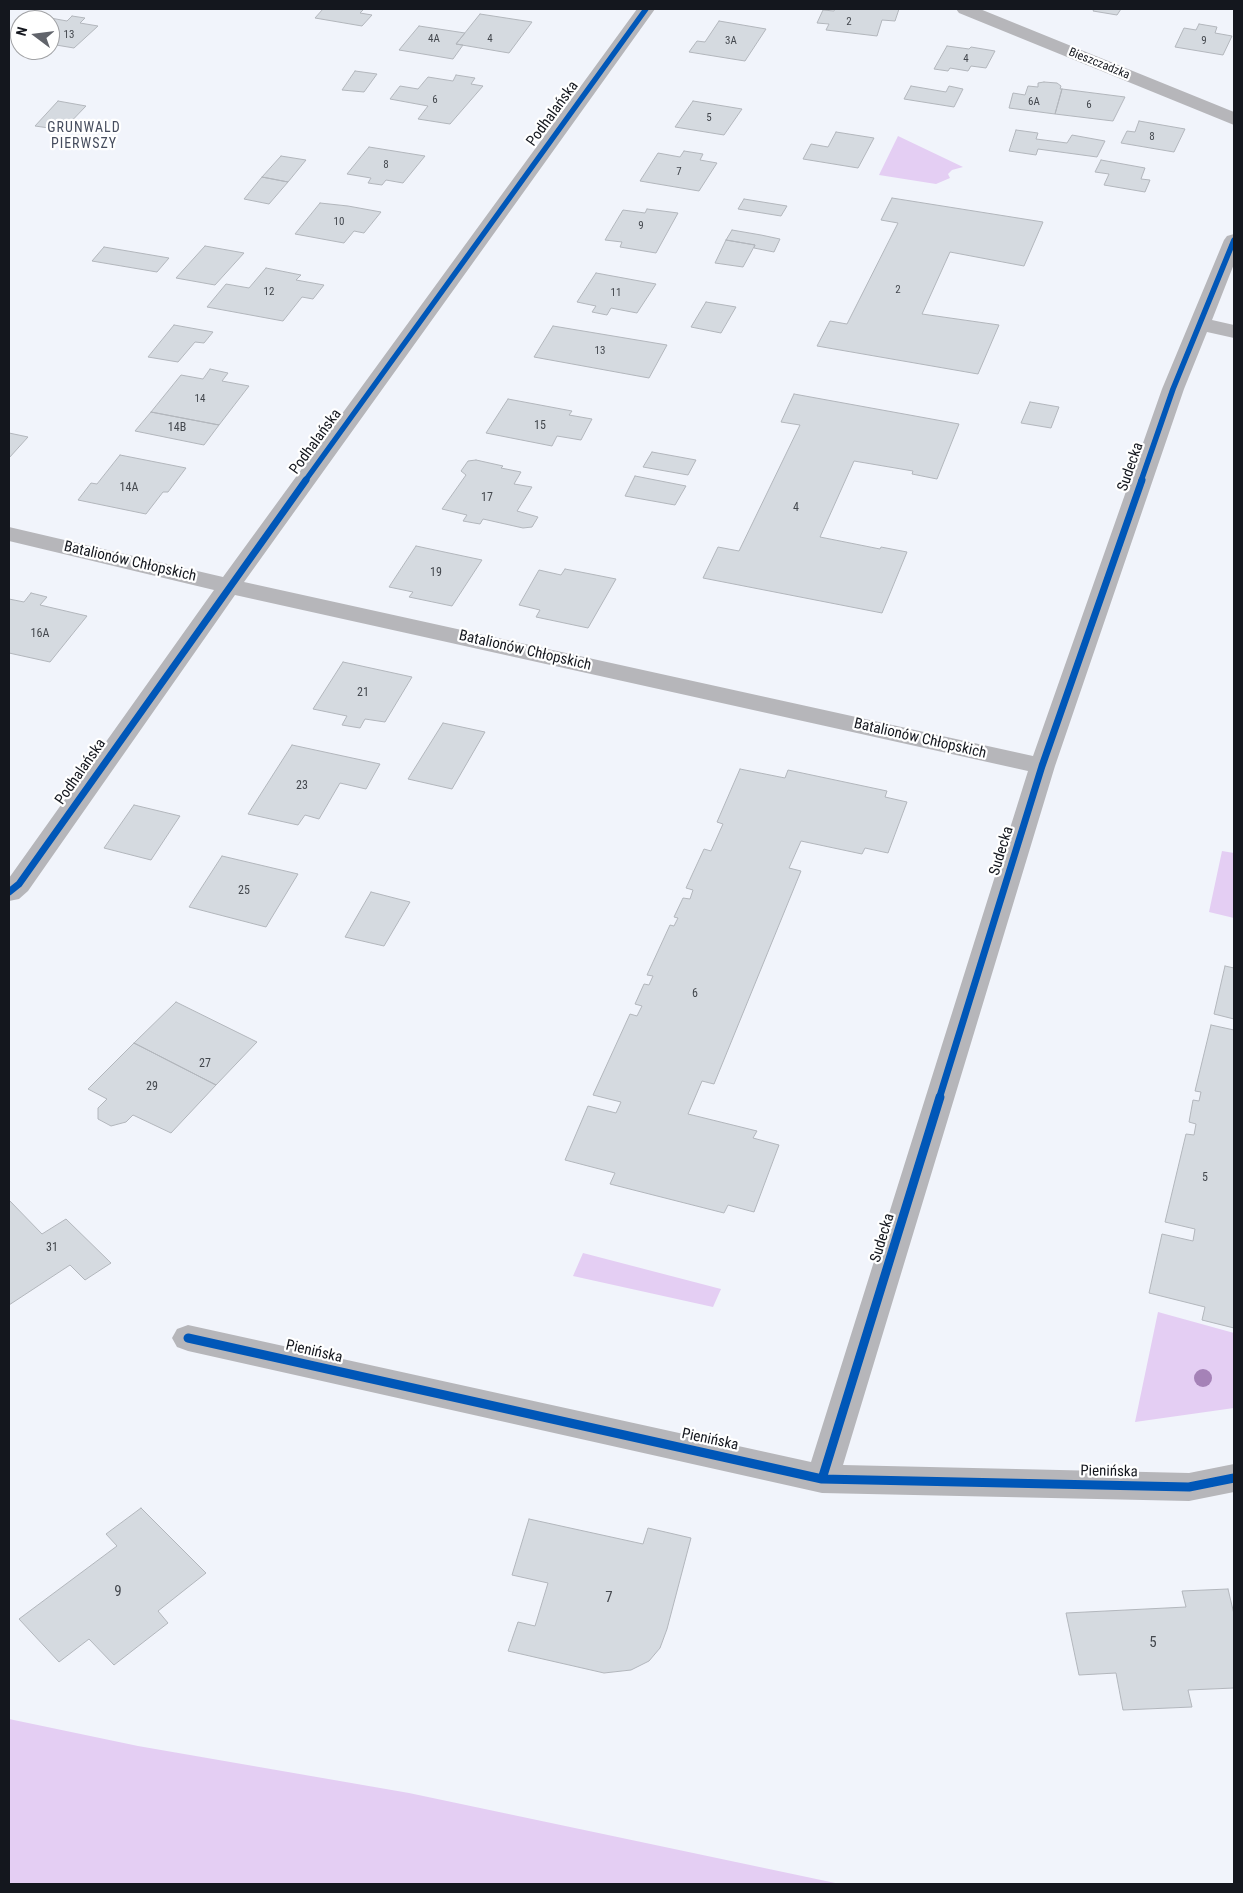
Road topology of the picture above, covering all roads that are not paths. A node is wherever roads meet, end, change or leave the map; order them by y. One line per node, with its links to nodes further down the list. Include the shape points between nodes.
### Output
1 (646, 9): 8 (street, Podhalańska)
2 (965, 9): 3 (street, Bieszczadzka)
3 (1234, 119)
4 (1234, 240): 5 (street, Sudecka)
5 (1198, 324): 6 (street); 9 (street, Sudecka)
6 (1234, 332)
7 (9, 534): 8 (street, Batalionów Chłopskich)
8 (229, 586): 9 (street, Batalionów Chłopskich); 10 (street, Podhalańska, via 24,876)
9 (1042, 766): 12 (street, Sudecka)
10 (9, 892)
11 (188, 1338): 12 (street, Pienińska)
12 (822, 1478): 13 (street, Pienińska, via 1189,1487)
13 (1234, 1478)

